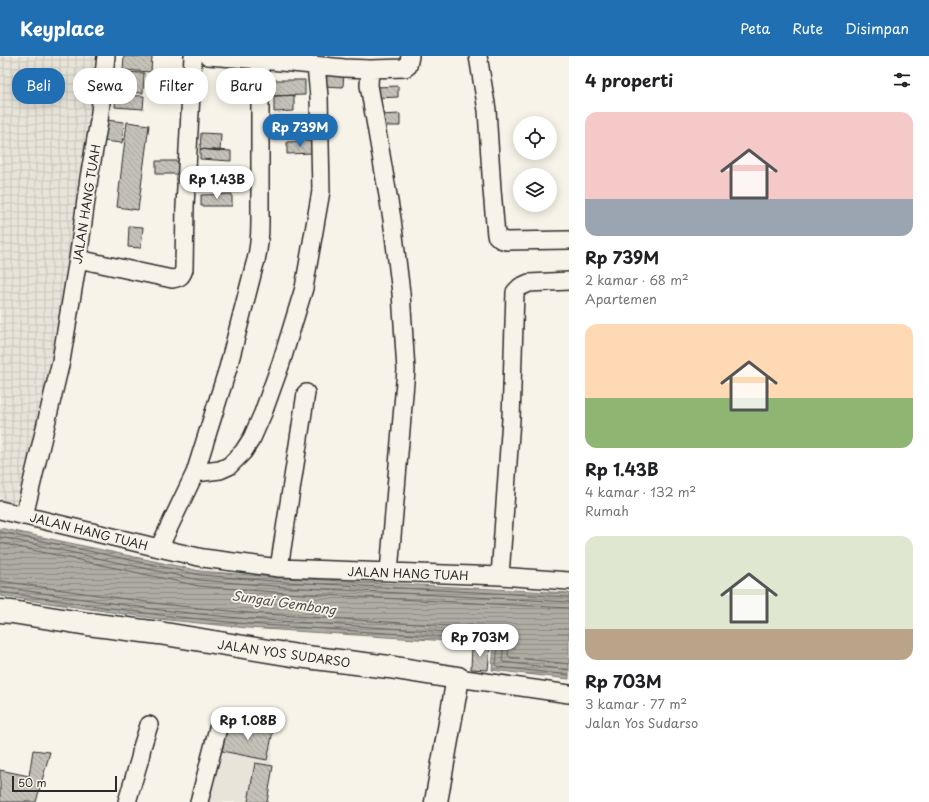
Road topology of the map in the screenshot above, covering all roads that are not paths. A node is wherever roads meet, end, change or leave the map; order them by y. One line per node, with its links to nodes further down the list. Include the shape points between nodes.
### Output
1 (106, 56): 10 (street, JALAN HANG TUAH, via 100,121 88,178)
2 (193, 56): 10 (street, via 183,274 177,279 172,279)
3 (208, 56): 6 (street)
4 (410, 56): 8 (street, via 405,68)
5 (478, 56): 9 (street, via 487,110 496,235 506,241)
6 (260, 58): 7 (street); 13 (street, via 260,243 228,368)
7 (316, 65): 8 (street); 13 (street, via 320,191 304,288 281,363 252,438 229,466 220,470)
8 (370, 69): 18 (street, via 369,85 392,219 401,293 406,370)
9 (569, 240)
10 (78, 259): 15 (street, JALAN HANG TUAH, via 60,361)
11 (569, 281): 19 (street, via 529,283 520,286 515,292 511,419)
12 (306, 393): 17 (street)
13 (195, 473): 16 (street)
14 (0, 510): 15 (street)
15 (24, 516): 16 (street, JALAN HANG TUAH)
16 (159, 548): 17 (street, JALAN HANG TUAH, via 203,558)
17 (279, 568): 18 (street, JALAN HANG TUAH)
18 (389, 572): 19 (street, JALAN HANG TUAH)
19 (500, 576): 20 (street, JALAN HANG TUAH)
20 (569, 581)
21 (0, 611): 22 (main road, JALAN YOS SUDARSO)
22 (458, 678): 23 (street, JALAN YOS SUDARSO); 28 (main road)
23 (569, 694)
24 (149, 725): 26 (street)
25 (218, 728): 27 (street)
26 (128, 802)
27 (199, 802)
28 (436, 802)

